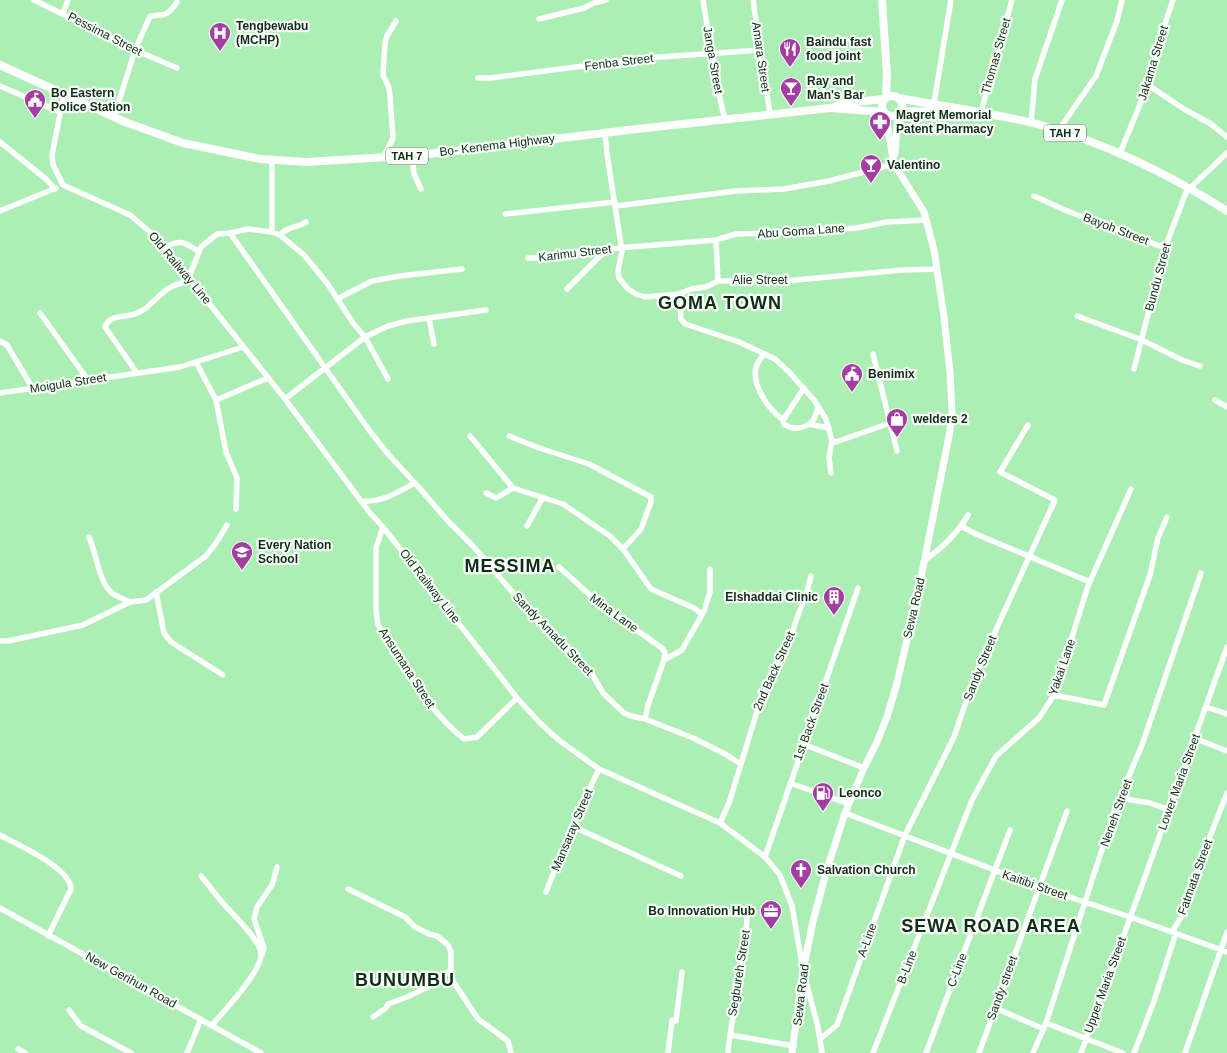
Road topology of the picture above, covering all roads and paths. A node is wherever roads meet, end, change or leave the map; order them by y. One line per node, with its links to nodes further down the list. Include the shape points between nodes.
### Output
1 (34, 0): 13 (street, Pessima Street)
2 (68, 0): 13 (street)
3 (606, 0): 14 (street)
4 (703, 0): 18 (street, Janga Street)
5 (753, 0): 17 (street, Amara Street)
6 (882, 0): 25 (highway)
7 (951, 0): 26 (street)
8 (1012, 0): 30 (street, Thomas Street)
9 (1062, 0): 35 (street, via 1035,79)
10 (1122, 0): 36 (street, via 1096,76)
11 (1173, 0): 22 (street, Jakama Street)
12 (177, 2): 16 (street, via 171,11 150,16)
13 (62, 13): 16 (street, Pessima Street)
14 (539, 19)
15 (396, 21): 43 (street, via 385,43 382,75 389,88 393,138)
16 (135, 50): 20 (street, Pessima Street); 33 (street)
17 (761, 50): 18 (street, Fenba Street); 32 (street, Amara Street)
18 (713, 54): 21 (street, Fenba Street, via 646,58); 34 (street, Janga Street)
19 (0, 65): 24 (highway, Bo- Kenema Highway / TAH 7)
20 (177, 68)
21 (478, 78)
22 (1148, 85): 38 (street); 41 (street, Jakama Street)
23 (0, 86): 28 (street)
24 (64, 94): 28 (street); 33 (highway, Bo- Kenema Highway / TAH 7)
25 (890, 97): 26 (highway, TAH 7); 27 (highway, TAH 7); 29 (highway, via 902,105); 31 (highway, via 881,106)
26 (934, 103): 30 (highway, TAH 7)
27 (830, 108): 31 (highway, TAH 7); 32 (highway, Bo- Kenema Highway / TAH 7)
28 (60, 112): 46 (street, via 52,155 53,165)
29 (899, 112): 30 (highway, TAH 7); 31 (highway, via 891,116); 45 (main road)
30 (978, 112): 35 (highway, TAH 7)
31 (884, 113): 45 (main road, Sewa Road)
32 (770, 114): 34 (highway, Bo- Kenema Highway / TAH 7)
33 (114, 117): 44 (highway, Bo- Kenema Highway / TAH 7, via 183,143)
34 (725, 120): 37 (highway, Bo- Kenema Highway / TAH 7)
35 (1031, 123): 36 (highway, TAH 7)
36 (1058, 131): 41 (highway, TAH 7)
37 (605, 133): 42 (highway, Bo- Kenema Highway / TAH 7); 51 (street, Alie Street)
38 (1227, 137)
39 (0, 142): 48 (street)
40 (1227, 152): 47 (street)
41 (1120, 153): 47 (highway, TAH 7)
42 (412, 155): 43 (highway, Bo- Kenema Highway / TAH 7); 49 (street, via 414,174)
43 (383, 158): 44 (highway, Bo- Kenema Highway / TAH 7, via 306,162)
44 (272, 160): 57 (street)
45 (894, 162): 51 (street, via 829,181 784,189); 55 (main road, Sewa Road)
46 (63, 185): 48 (street); 62 (street, Old Railway Line, via 130,215)
47 (1189, 188): 53 (highway, TAH 7); 64 (street, Bundu Street)
48 (55, 189): 52 (street)
49 (421, 189)
50 (1034, 196): 64 (street, Bayoh Street)
51 (615, 204): 54 (street); 61 (street, Alie Street)
52 (0, 211)
53 (1227, 211)
54 (505, 214)
55 (928, 220): 60 (street, Abu Goma Lane, via 887,222 857,228 736,234); 68 (main road, Sewa Road)
56 (306, 222): 59 (street, via 291,226)
57 (272, 232): 58 (street, via 248,229); 59 (street)
58 (230, 233): 65 (street, via 217,234); 87 (street, Sandy Amadu Street)
59 (280, 235): 73 (street, via 304,255)
60 (716, 240): 61 (street, Abu Goma Lane); 70 (street)
61 (622, 247): 63 (street, Karimu Street); 72 (street, Alie Street, via 619,278 628,289 645,297)
62 (165, 248): 65 (street, via 176,242 186,243); 69 (street, Old Railway Line)
63 (612, 248): 66 (street, Karimu Street, via 559,258); 71 (street)
64 (1165, 248): 79 (street, Bundu Street)
65 (198, 252): 69 (street)
66 (528, 258)
67 (462, 269): 73 (street, via 372,281)
68 (937, 269): 70 (street, Alie Street, via 786,281); 127 (main road, Sewa Road, via 952,413 948,451)
69 (190, 278): 82 (street, Old Railway Line); 89 (street, via 172,286 145,309 107,322 105,327)
70 (718, 280): 72 (street, Alie Street, via 706,287)
71 (567, 289)
72 (679, 294): 83 (street, via 681,319 685,324)
73 (337, 299): 78 (street)
74 (486, 310): 77 (street)
75 (40, 312): 92 (street)
76 (1077, 316): 79 (street)
77 (429, 318): 78 (street, via 388,326); 81 (street)
78 (364, 337): 87 (street); 91 (street)
79 (1142, 340): 86 (street); 88 (street, Bundu Street)
80 (0, 341): 94 (street, via 7,345)
81 (434, 344)
82 (243, 347): 85 (street, Moigula Street); 90 (street, Old Railway Line)
83 (765, 354): 93 (street, via 775,359); 101 (street, via 756,366 759,389 771,409)
84 (873, 354): 102 (street)
85 (196, 362): 89 (street, Moigula Street); 97 (street)
86 (1200, 366)
87 (326, 369): 96 (street); 111 (street, Sandy Amadu Street, via 369,430)
88 (1134, 370)
89 (137, 373): 92 (street, Moigula Street)
90 (268, 378): 96 (street, Old Railway Line); 97 (street)
91 (388, 379)
92 (88, 380): 94 (street, Moigula Street)
93 (804, 388): 99 (street); 101 (street)
94 (33, 389): 95 (street, Moigula Street)
95 (0, 393)
96 (285, 399): 116 (street, Old Railway Line)
97 (216, 400): 117 (street, via 226,452 237,478)
98 (1215, 400): 100 (street)
99 (818, 407): 103 (street); 105 (street)
100 (1227, 407)
101 (783, 420): 103 (street, via 786,426 793,428)
102 (890, 423): 108 (street); 109 (street)
103 (809, 424): 105 (street)
104 (1028, 425): 126 (street, Sandy Street, via 1000,472 1055,500)
105 (829, 428): 108 (street)
106 (470, 436): 112 (street)
107 (509, 436): 125 (street, via 589,464 651,497 641,529)
108 (832, 441): 110 (street)
109 (898, 451)
110 (831, 473)
111 (415, 483): 116 (street, via 375,502); 145 (street, Sandy Amadu Street, via 526,608 592,674 604,693 624,713)
112 (513, 488): 114 (street, via 496,498); 115 (street)
113 (1130, 489): 132 (street, Yakai Lane)
114 (486, 493)
115 (542, 499): 121 (street); 125 (street, via 562,504 610,536)
116 (361, 501): 123 (street, Old Railway Line)
117 (236, 509)
118 (968, 515): 122 (street)
119 (1167, 517): 141 (street, via 1104,705)
120 (227, 524): 134 (street, via 206,556)
121 (527, 526)
122 (961, 526): 126 (street); 127 (street, via 941,549)
123 (383, 527): 142 (street, Old Railway Line); 142 (street, Ansumana Street, via 376,548 378,624 436,713 464,739 476,737)
124 (89, 537): 135 (street, via 105,584 110,591)
125 (623, 550): 136 (street, via 651,589)
126 (1029, 557): 132 (street); 162 (street, Sandy Street, via 974,678 954,737)
127 (925, 560): 150 (main road, Sewa Road, via 897,683 887,717)
128 (559, 567): 139 (street, Mina Lane, via 601,605 662,648)
129 (710, 569): 136 (street, via 710,592)
130 (1201, 573): 154 (street, Neneh Street, via 1142,745)
131 (811, 576): 149 (street, 2nd Back Street, via 790,641 772,683 762,695)
132 (1090, 582): 141 (street, Yakai Lane)
133 (858, 588): 147 (street, 1st Back Street)
134 (156, 592): 135 (street, via 146,600); 140 (street, via 164,633 171,642)
135 (130, 602): 137 (street, via 83,625)
136 (702, 614): 139 (street, via 682,650)
137 (0, 641)
138 (1227, 647): 143 (street, Lower Maria Street)
139 (664, 660): 145 (street)
140 (223, 675)
141 (1054, 694): 164 (street, Yakai Lane, via 1039,718 996,756 972,800)
142 (517, 698): 151 (street, Old Railway Line, via 560,741)
143 (1206, 707): 144 (street); 146 (street, Lower Maria Street)
144 (1227, 714)
145 (645, 718): 149 (street, Sandy Amadu Street)
146 (1194, 738): 148 (street); 156 (street, Lower Maria Street)
147 (803, 744): 150 (street); 152 (street, 1st Back Street)
148 (1227, 751)
149 (741, 764): 159 (street, 2nd Back Street)
150 (864, 768): 155 (main road, Sewa Road)
151 (599, 769): 159 (street, Old Railway Line); 160 (street, Mansaray Street)
152 (790, 783): 155 (street); 165 (street, 1st Back Street)
153 (1227, 793): 178 (street, Fatmata Street)
154 (1120, 798): 156 (street); 173 (street, Neneh Street)
155 (849, 804): 158 (main road, Sewa Road)
156 (1169, 810): 176 (street, Lower Maria Street)
157 (1067, 811): 170 (street, Sandy street)
158 (845, 813): 162 (street, Kaitibi Street); 183 (main road, Sewa Road, via 813,921)
159 (720, 824): 165 (street, Old Railway Line)
160 (572, 826): 169 (street); 172 (street, Mansaray Street)
161 (1010, 830): 167 (street, C-Line)
162 (905, 835): 164 (street, Kaitibi Street); 194 (street, A-Line, via 836,1025)
163 (0, 836): 179 (street, via 59,868 71,882 71,889)
164 (951, 853): 167 (street, Kaitibi Street); 205 (street, B-Line)
165 (765, 857): 183 (street, Old Railway Line, via 780,875 792,906)
166 (277, 866): 182 (street, via 272,885 257,907 254,919 264,948)
167 (995, 871): 170 (street, Kaitibi Street); 206 (street, C-Line)
168 (200, 876): 182 (street, via 246,928 259,947)
169 (681, 876)
170 (1038, 887): 173 (street, Kaitibi Street); 186 (street, Sandy street)
171 (348, 889): 184 (street, via 437,936 451,952)
172 (546, 892)
173 (1085, 903): 176 (street, Kaitibi Street); 191 (street, Neneh Street)
174 (0, 909): 179 (street, New Gerihun Road)
175 (747, 915): 192 (street, Segbureh Street)
176 (1130, 917): 178 (street, Kaitibi Street); 193 (street, Upper Maria Street)
177 (1227, 932): 180 (street)
178 (1174, 933): 180 (street, Kaitibi Street); 211 (street, Fatmata Street, via 1153,1004)
179 (48, 936): 189 (street, New Gerihun Road)
180 (1220, 950): 181 (street, Kaitibi Street); 212 (street)
181 (1227, 952)
182 (260, 961): 190 (street, via 236,998)
183 (803, 970): 194 (street, Old Railway Line); 195 (main road, Sewa Road)
184 (451, 971): 188 (street, via 438,977 432,985 388,1004); 201 (street, via 451,978 478,1019 508,1041)
185 (682, 972): 202 (street)
186 (995, 1008): 191 (street); 207 (street, Sandy street)
187 (69, 1010): 198 (street, via 81,1026)
188 (373, 1017)
189 (201, 1019): 190 (street, New Gerihun Road); 199 (street)
190 (212, 1026): 200 (street, New Gerihun Road)
191 (1045, 1026): 193 (street); 208 (street, Neneh Street)
192 (730, 1030): 195 (street, via 731,1035); 203 (street, Segbureh Street)
193 (1086, 1038): 209 (street, Upper Maria Street); 210 (street)
194 (820, 1039): 204 (street, Old Railway Line)
195 (793, 1049)
196 (18, 1050): 197 (street)
197 (25, 1053)
198 (131, 1053)
199 (187, 1053)
200 (261, 1053)
201 (511, 1053)
202 (668, 1053)
203 (728, 1053)
204 (822, 1053)
205 (873, 1053)
206 (926, 1053)
207 (979, 1053)
208 (1033, 1053)
209 (1080, 1053)
210 (1123, 1053)
211 (1134, 1053)
212 (1184, 1053)

